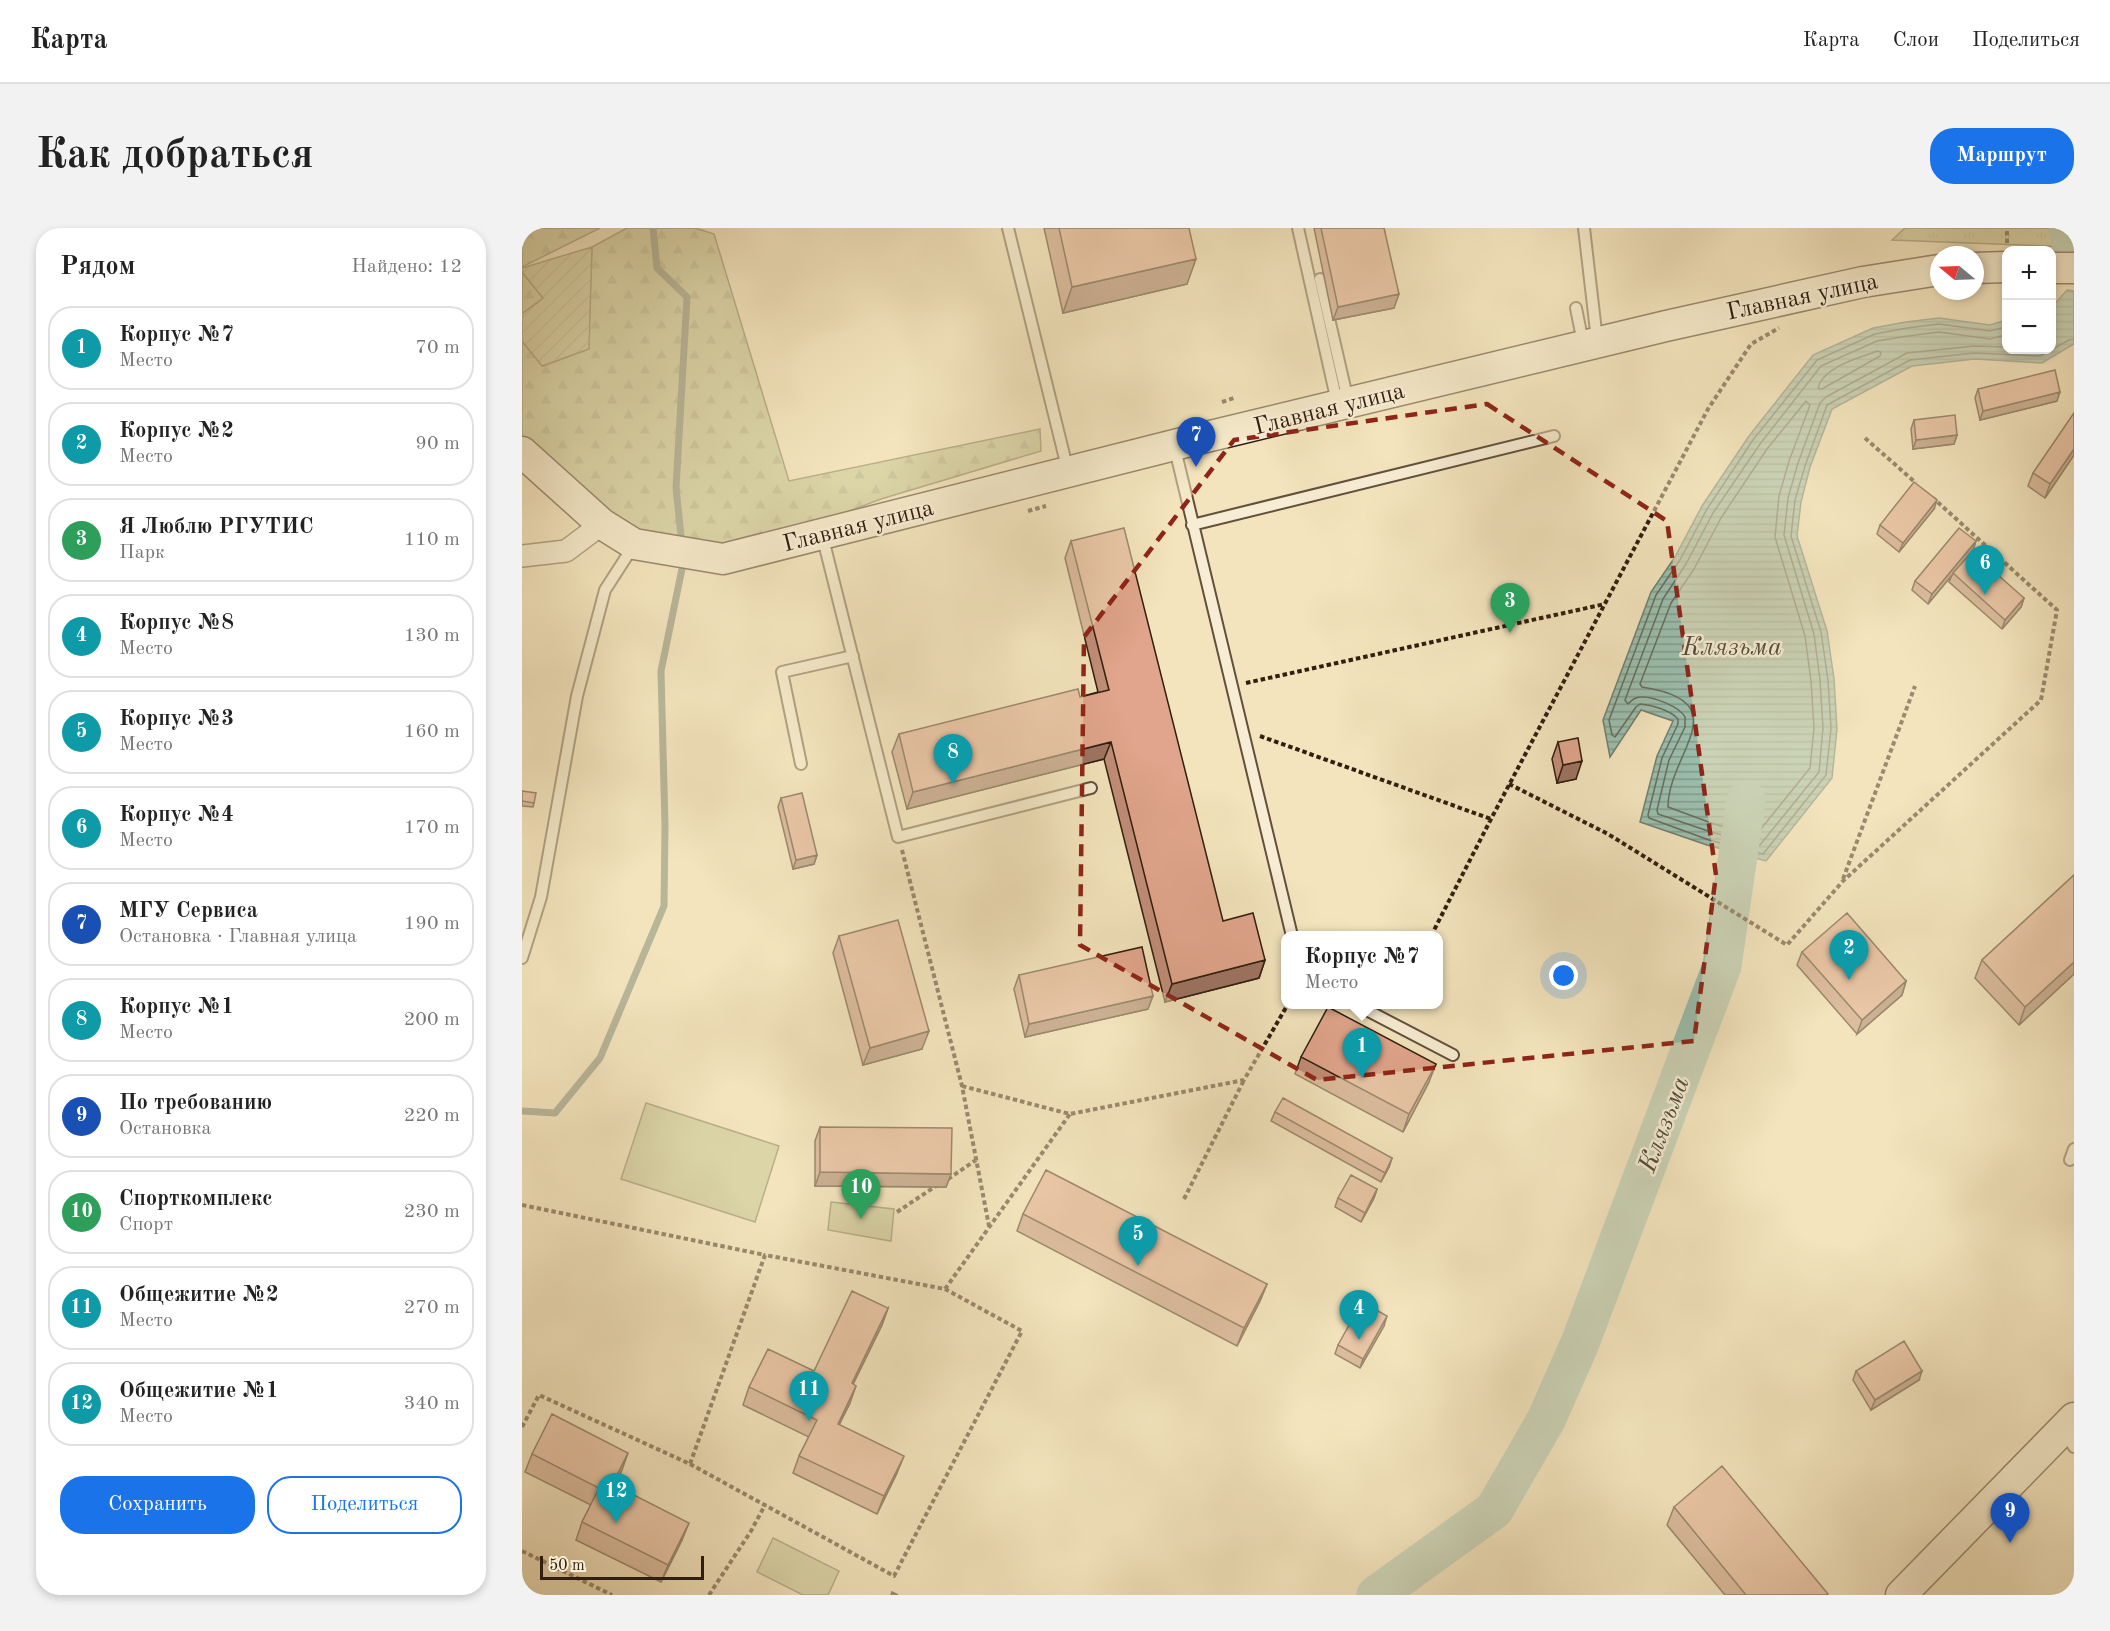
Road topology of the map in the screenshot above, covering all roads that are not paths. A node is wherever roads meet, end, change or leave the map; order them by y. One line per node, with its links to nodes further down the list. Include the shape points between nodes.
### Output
1 (1008, 228): 16 (lane)
2 (1298, 228): 12 (lane)
3 (1584, 228): 11 (lane)
4 (2002, 267): 6 (main road)
5 (2056, 267): 7 (main road)
6 (1984, 268)
7 (2074, 268)
8 (1930, 271): 11 (main road, Главная улица, via 1863,282)
9 (1320, 279): 12 (lane)
10 (1575, 308): 11 (lane)
11 (1590, 344): 12 (main road, Главная улица)
12 (1343, 404): 14 (main road, Главная улица)
13 (1554, 435): 18 (lane)
14 (1174, 445): 16 (main road, Главная улица); 18 (lane)
15 (522, 452): 17 (main road)
16 (1068, 472): 19 (main road, Главная улица)
17 (602, 524): 20 (main road); 21 (street, via 566,551)
18 (1192, 525): 25 (lane)
19 (822, 534): 20 (main road, Главная улица, via 723,559); 22 (lane)
20 (634, 544): 26 (lane, via 602,601 577,696 541,897)
21 (522, 556)
22 (852, 656): 23 (lane, via 782,672); 24 (lane, via 898,837)
23 (801, 764)
24 (1091, 788)
25 (1291, 931)
26 (522, 958)
27 (1363, 1009): 28 (lane)
28 (1453, 1055)
29 (2070, 1432): 30 (main road)
30 (1901, 1595)

